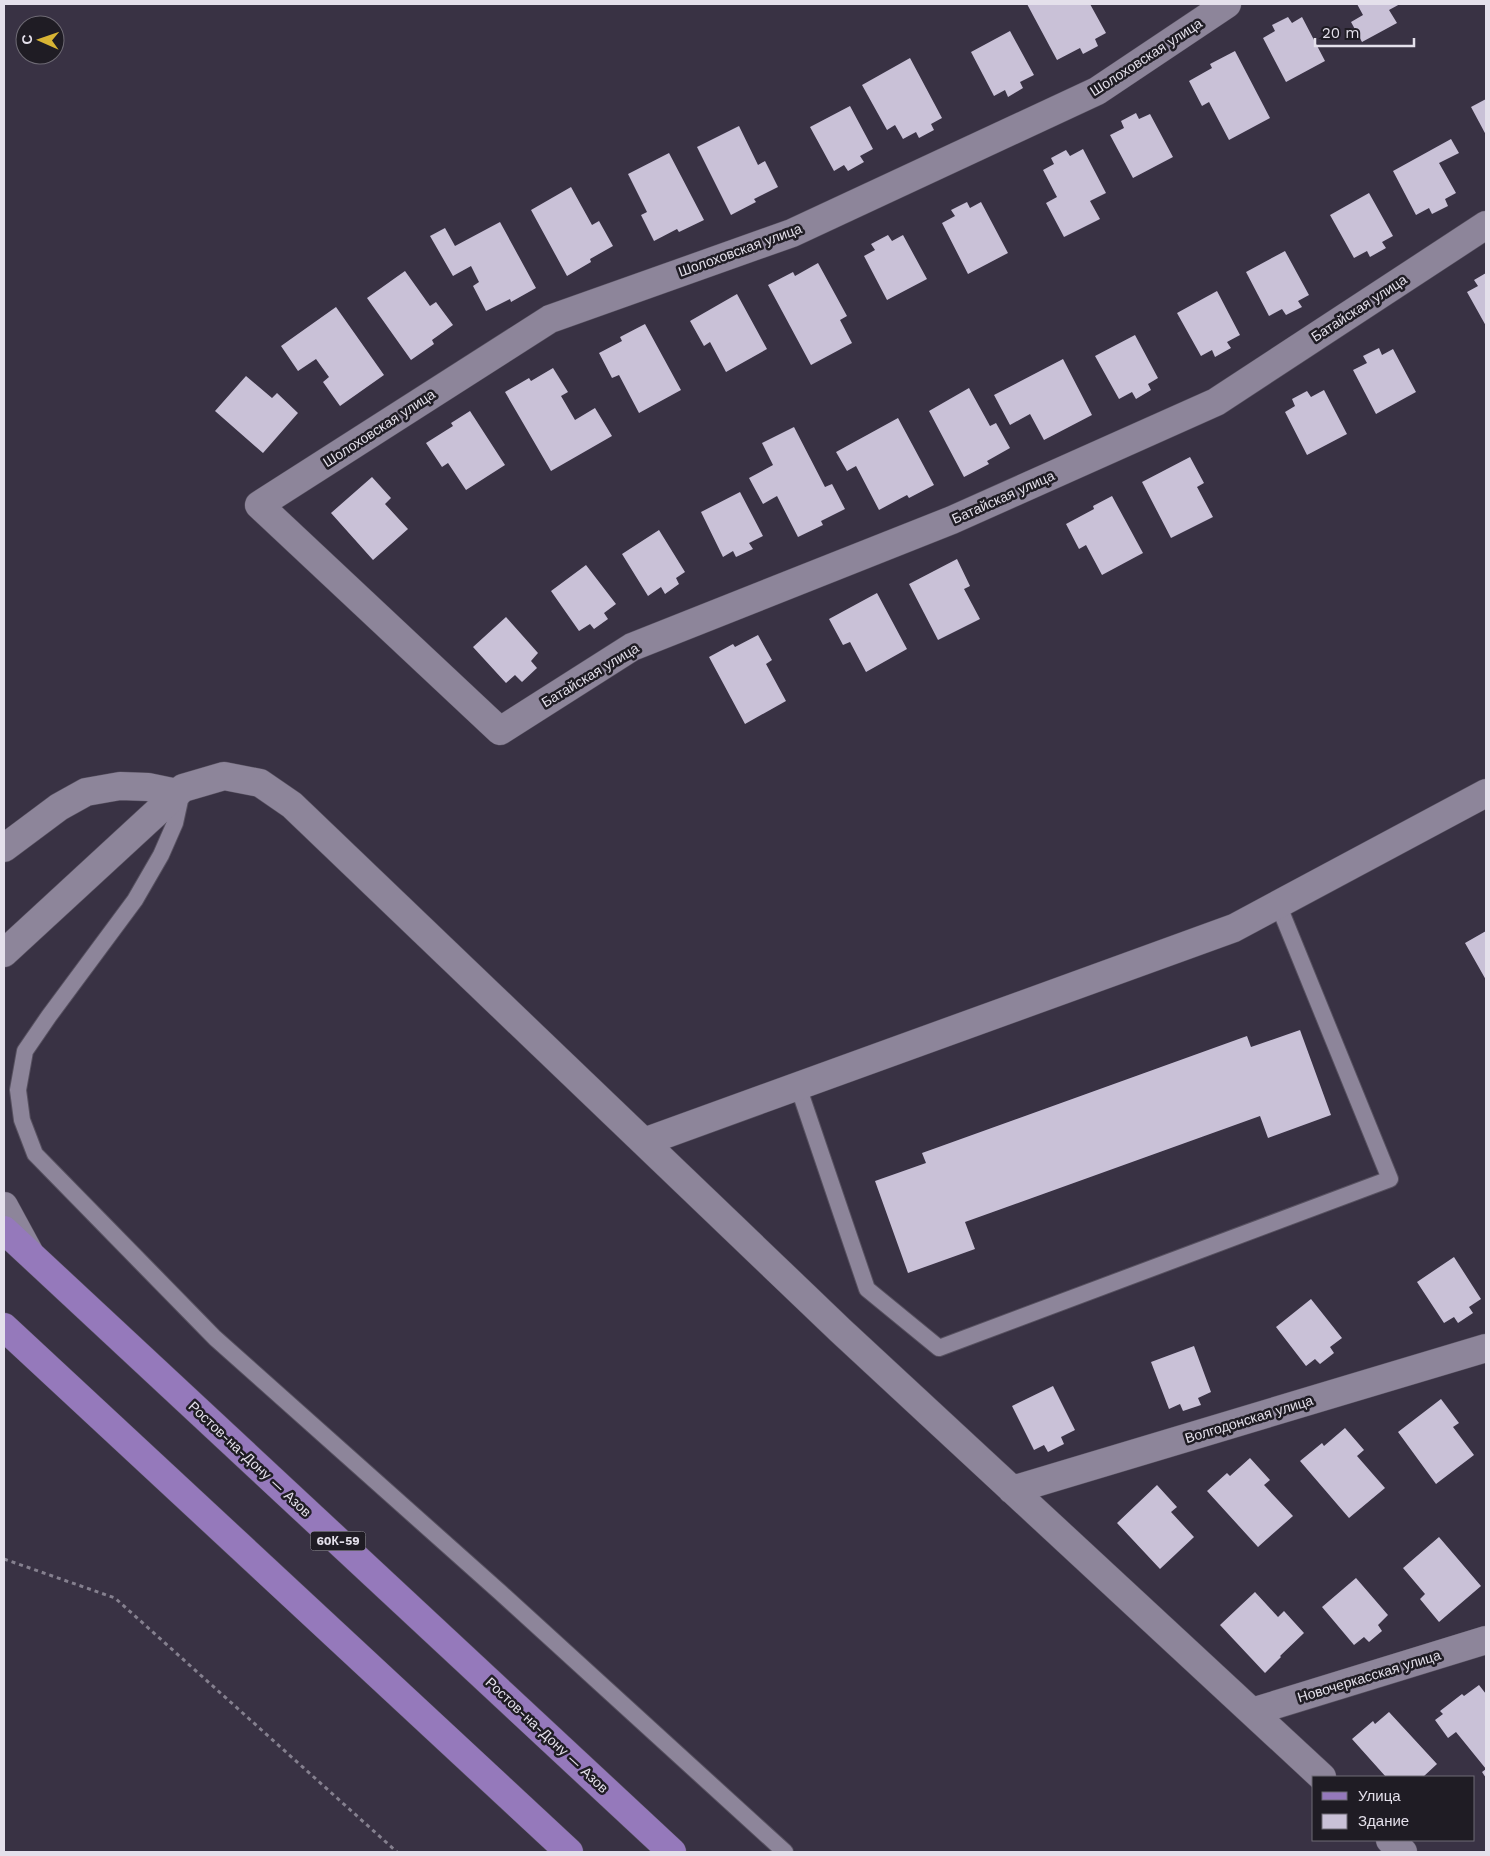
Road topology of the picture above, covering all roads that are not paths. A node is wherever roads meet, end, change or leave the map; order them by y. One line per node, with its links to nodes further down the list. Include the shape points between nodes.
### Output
1 (1227, 4): 3 (street, Шолоховская улица, via 1098,90 792,233 550,319 260,505)
2 (1486, 225): 3 (street, Батайская улица, via 1216,402 952,520 632,647)
3 (500, 731)
4 (180, 790): 6 (street, via 120,786 86,792 59,807); 8 (street); 10 (street, via 224,776 260,783 292,805); 23 (lane, via 175,823 135,900 25,1051 18,1090 22,1120 35,1154 215,1338)
5 (1486, 792): 7 (street)
6 (4, 848)
7 (1278, 904): 9 (street, via 1234,928); 9 (lane, via 1390,1179 939,1348 867,1289)
8 (5, 953)
9 (798, 1086): 10 (street)
10 (644, 1142): 16 (street)
11 (4, 1206): 13 (street)
12 (4, 1230): 13 (main road, Ростов-на-Дону — Азов / 60К-59)
13 (31, 1255): 22 (main road, Ростов-на-Дону — Азов / 60К-59)
14 (4, 1326): 21 (main road)
15 (1486, 1348): 16 (street, Волгодонская улица)
16 (1012, 1490): 18 (street)
17 (1486, 1640): 18 (street, Новочеркасская улица)
18 (1252, 1712): 19 (street)
19 (1321, 1776)
20 (1391, 1841): 24 (street)
21 (569, 1852)
22 (672, 1852)
23 (785, 1852)
24 (1403, 1852)

